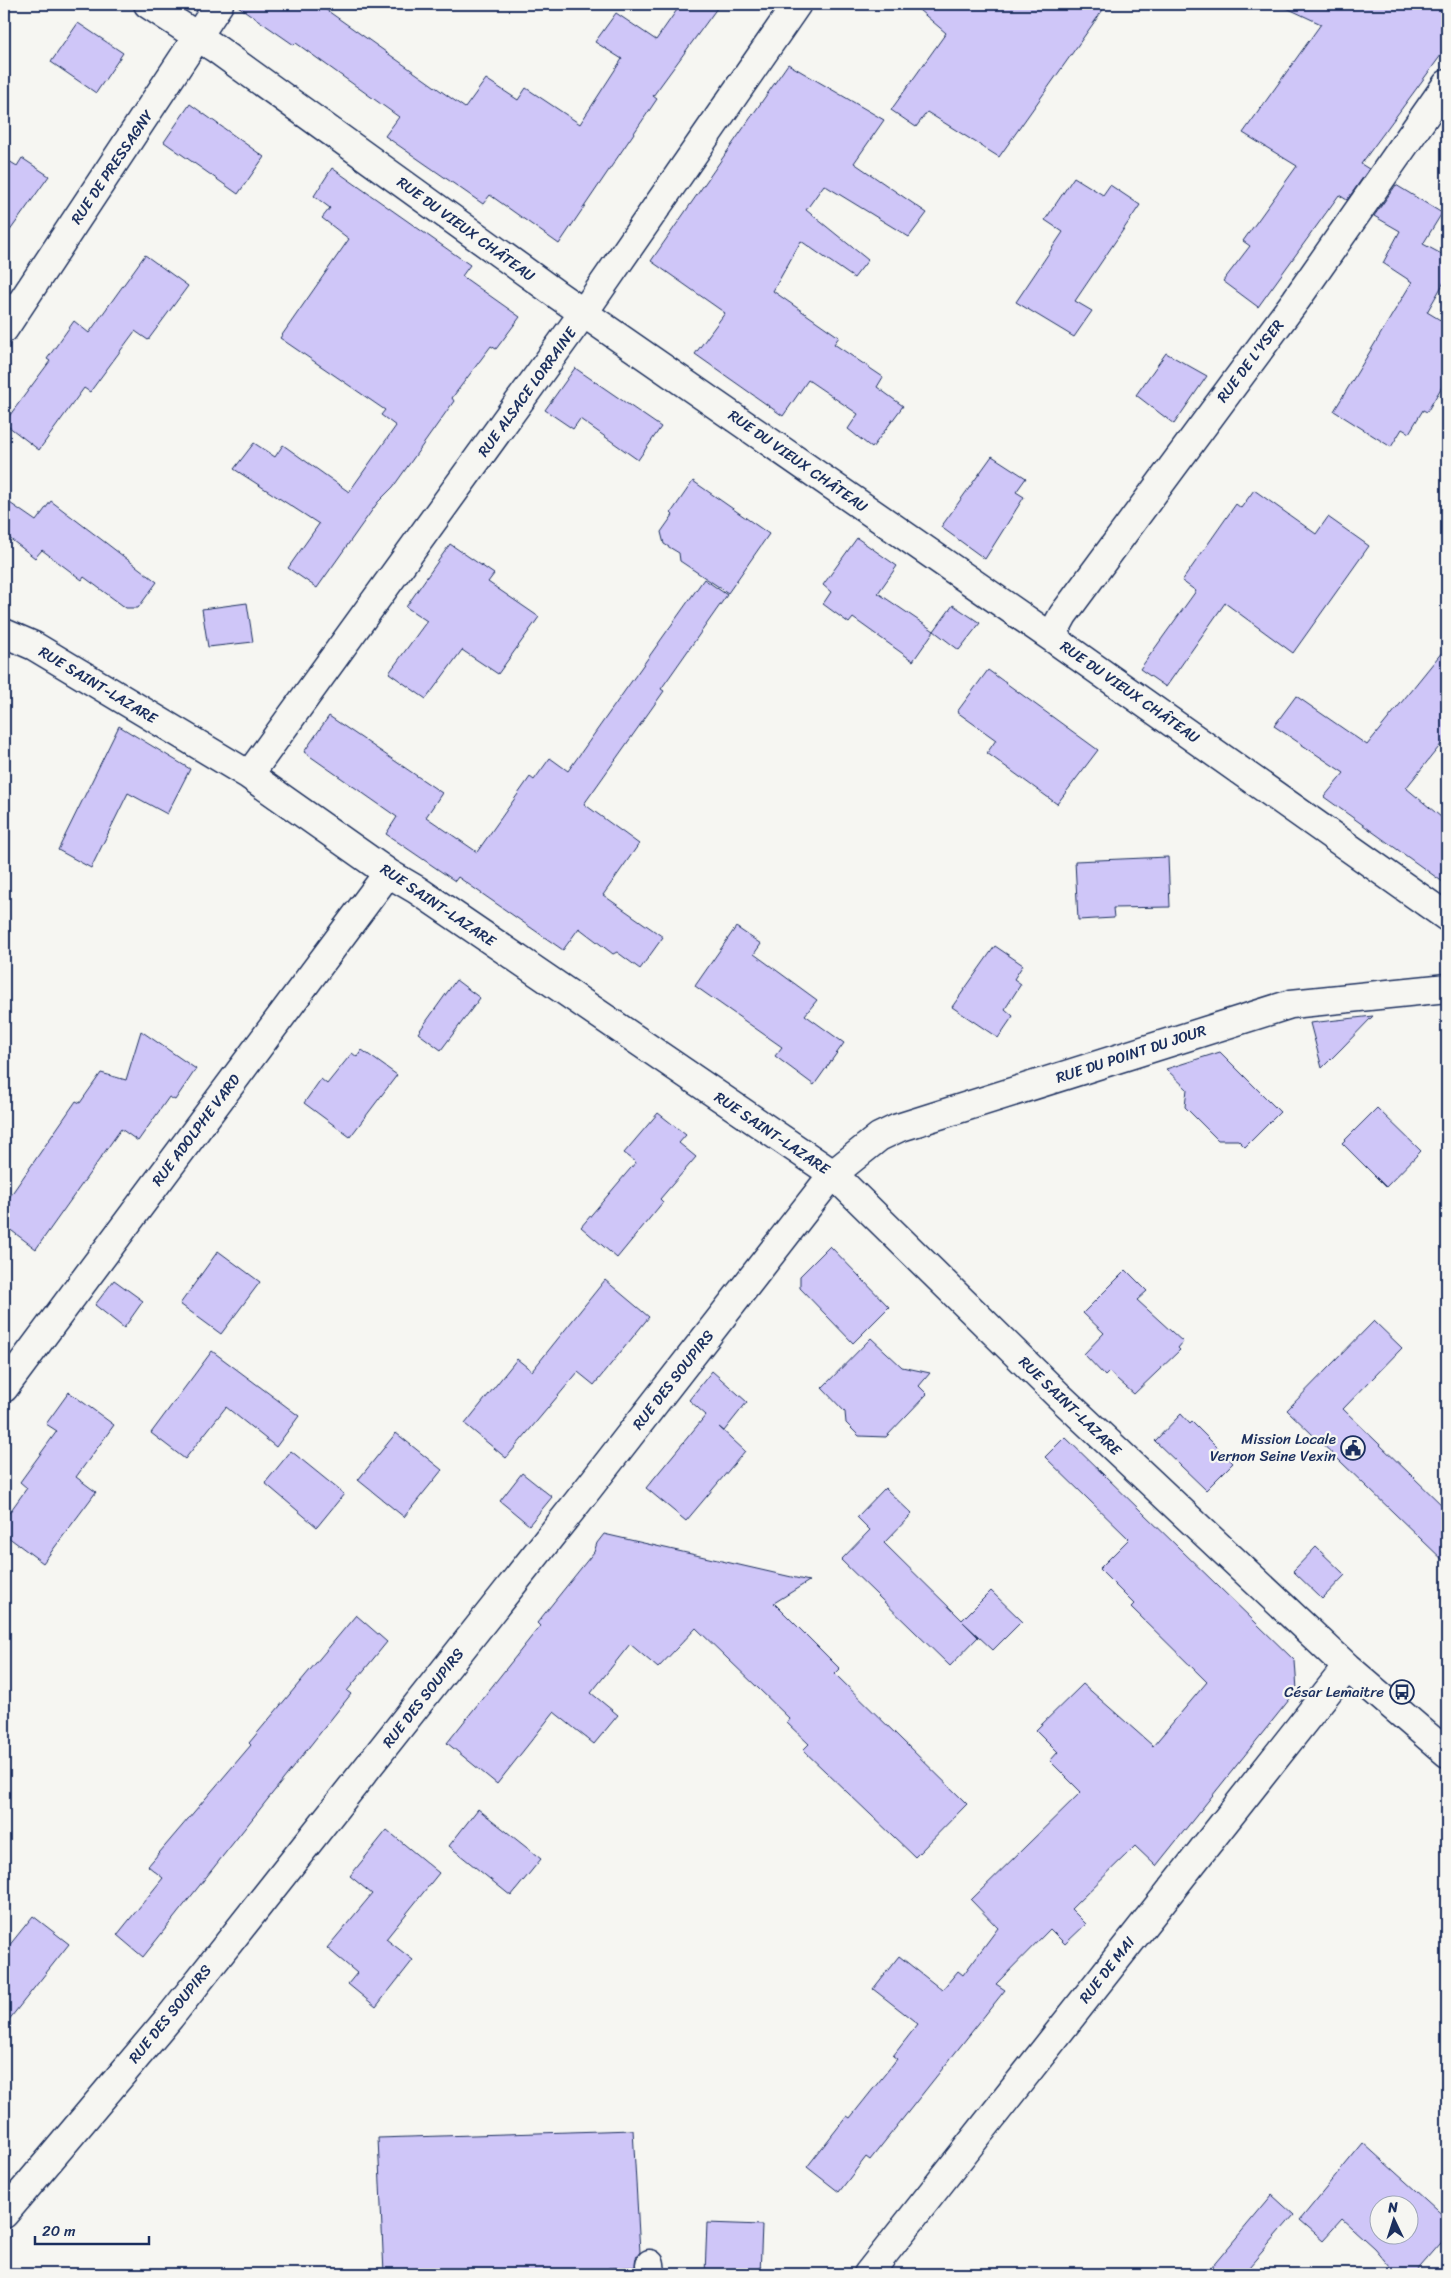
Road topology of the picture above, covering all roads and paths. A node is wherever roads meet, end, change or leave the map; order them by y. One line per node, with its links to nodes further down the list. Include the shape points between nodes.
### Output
1 (148, 4): 4 (street, RUE DU VIEUX CHÂTEAU)
2 (219, 4): 4 (street, RUE DE PRESSAGNY)
3 (797, 4): 6 (street, RUE ALSACE LORRAINE)
4 (197, 37): 6 (street, RUE DU VIEUX CHÂTEAU); 7 (street, RUE DE PRESSAGNY)
5 (1447, 84): 9 (street, RUE DE L'YSER, via 1296,300 1063,615)
6 (584, 312): 9 (street, RUE DU VIEUX CHÂTEAU); 10 (street, RUE ALSACE LORRAINE)
7 (4, 329)
8 (4, 633): 10 (street, RUE SAINT-LAZARE, via 34,646)
9 (1051, 637): 12 (street, RUE DU VIEUX CHÂTEAU)
10 (249, 775): 11 (street, RUE SAINT-LAZARE)
11 (388, 873): 14 (street, RUE SAINT-LAZARE); 15 (street, RUE ADOLPHE VARD)
12 (1447, 917)
13 (1447, 988): 14 (street, RUE DU POINT DU JOUR, via 1290,1004 898,1128 880,1137)
14 (833, 1174): 16 (street, RUE SAINT-LAZARE, via 1059,1396); 18 (street, RUE DES SOUPIRS, via 176,2009)
15 (4, 1388)
16 (1347, 1667): 17 (street, RUE SAINT-LAZARE); 19 (street, RUE DE MAI)
17 (1447, 1753)
18 (4, 2214)
19 (868, 2274)

